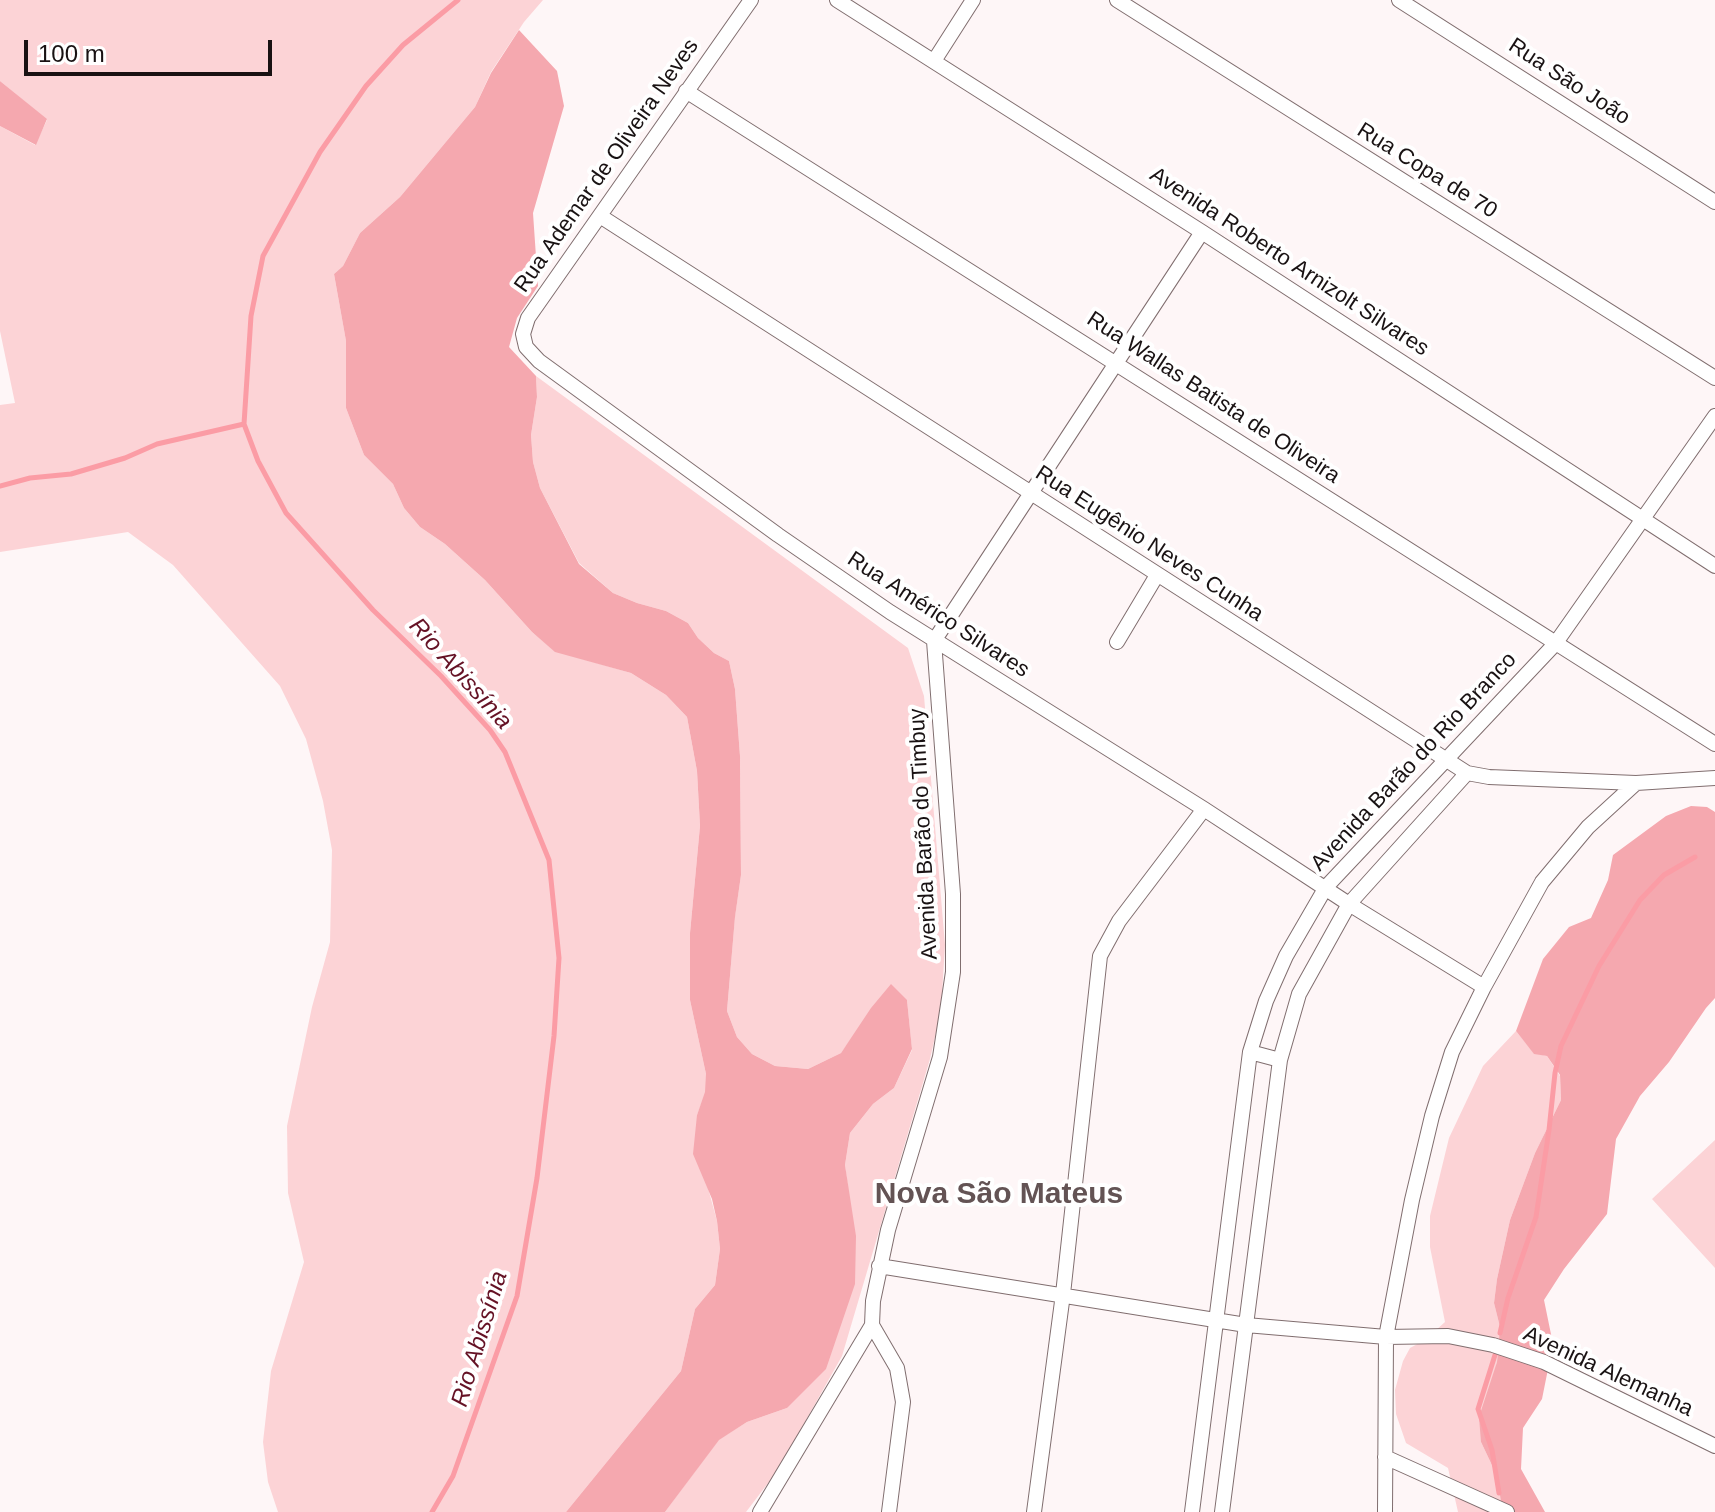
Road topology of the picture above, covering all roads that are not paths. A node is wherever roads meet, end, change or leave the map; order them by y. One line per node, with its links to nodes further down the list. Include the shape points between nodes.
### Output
1 (751, 0): 7 (street, Rua Ademar de Oliveira Neves)
2 (837, 0): 6 (street, Avenida Roberto Arnizolt Silvares)
3 (973, 0): 6 (street)
4 (1117, 0): 13 (street, Rua Copa de 70)
5 (1399, 0): 8 (street, Rua São João)
6 (934, 61): 10 (street, Avenida Roberto Arnizolt Silvares)
7 (686, 91): 9 (street, Rua Ademar de Oliveira Neves); 12 (street, Rua Wallas Batista de Oliveira)
8 (1715, 202)
9 (600, 216): 11 (street, Rua Ademar de Oliveira Neves, via 528,318 526,347); 15 (street, Rua Eugênio Neves Cunha)
10 (1202, 232): 12 (street); 16 (street, Avenida Roberto Arnizolt Silvares)
11 (539, 361): 19 (street, Rua Américo Silvares)
12 (1118, 363): 15 (street); 21 (street, Rua Wallas Batista de Oliveira)
13 (1715, 378)
14 (1715, 416): 16 (street, Avenida Barão do Rio Branco)
15 (1030, 494): 18 (street, Rua Eugênio Neves Cunha); 19 (street)
16 (1644, 518): 17 (street, Avenida Roberto Arnizolt Silvares); 21 (street, Avenida Barão do Rio Branco)
17 (1715, 566)
18 (1157, 575): 20 (street); 23 (street, Rua Eugênio Neves Cunha)
19 (934, 641): 27 (street, Rua Américo Silvares); 33 (street, Avenida Barão do Timbuy, via 953,894 953,972 940,1057)
20 (1117, 642)
21 (1555, 644): 22 (street, Rua Wallas Batista de Oliveira); 23 (street, Avenida Barão do Rio Branco)
22 (1715, 744)
23 (1446, 760): 24 (street, Rua Eugênio Neves Cunha); 28 (street, Avenida Barão do Rio Branco)
24 (1467, 773): 26 (street, Rua Eugênio Neves Cunha); 29 (street)
25 (1715, 778): 26 (street, Rua Eugênio Neves Cunha)
26 (1636, 783): 30 (street, via 1588,827 1542,882)
27 (1204, 809): 28 (street, Rua Américo Silvares); 34 (street, via 1119,921 1100,956)
28 (1326, 887): 29 (street, Rua Américo Silvares); 31 (street, Avenida Barão do Rio Branco, via 1281,967)
29 (1349, 904): 30 (street, Rua Américo Silvares); 32 (street, via 1299,994)
30 (1484, 987): 38 (street, via 1452,1052 1432,1116)
31 (1250, 1052): 32 (street); 35 (street, Avenida Barão do Rio Branco)
32 (1280, 1060): 37 (street)
33 (879, 1266): 34 (street, Avenida Alemanha); 36 (street, Avenida Barão do Timbuy)
34 (1063, 1294): 35 (street, Avenida Alemanha); 43 (street)
35 (1216, 1320): 37 (street, Avenida Alemanha); 44 (street, Avenida Barão do Rio Branco)
36 (872, 1325): 41 (street, Avenida Barão do Timbuy); 42 (street, via 897,1368 903,1402)
37 (1246, 1325): 38 (street, Avenida Alemanha); 45 (street)
38 (1386, 1337): 39 (street, Avenida Alemanha, via 1448,1336 1493,1345 1544,1362); 40 (street)
39 (1715, 1446)
40 (1385, 1457): 46 (street); 47 (street)
41 (760, 1511)
42 (889, 1512)
43 (1034, 1512)
44 (1192, 1512)
45 (1222, 1512)
46 (1385, 1512)
47 (1507, 1512)

